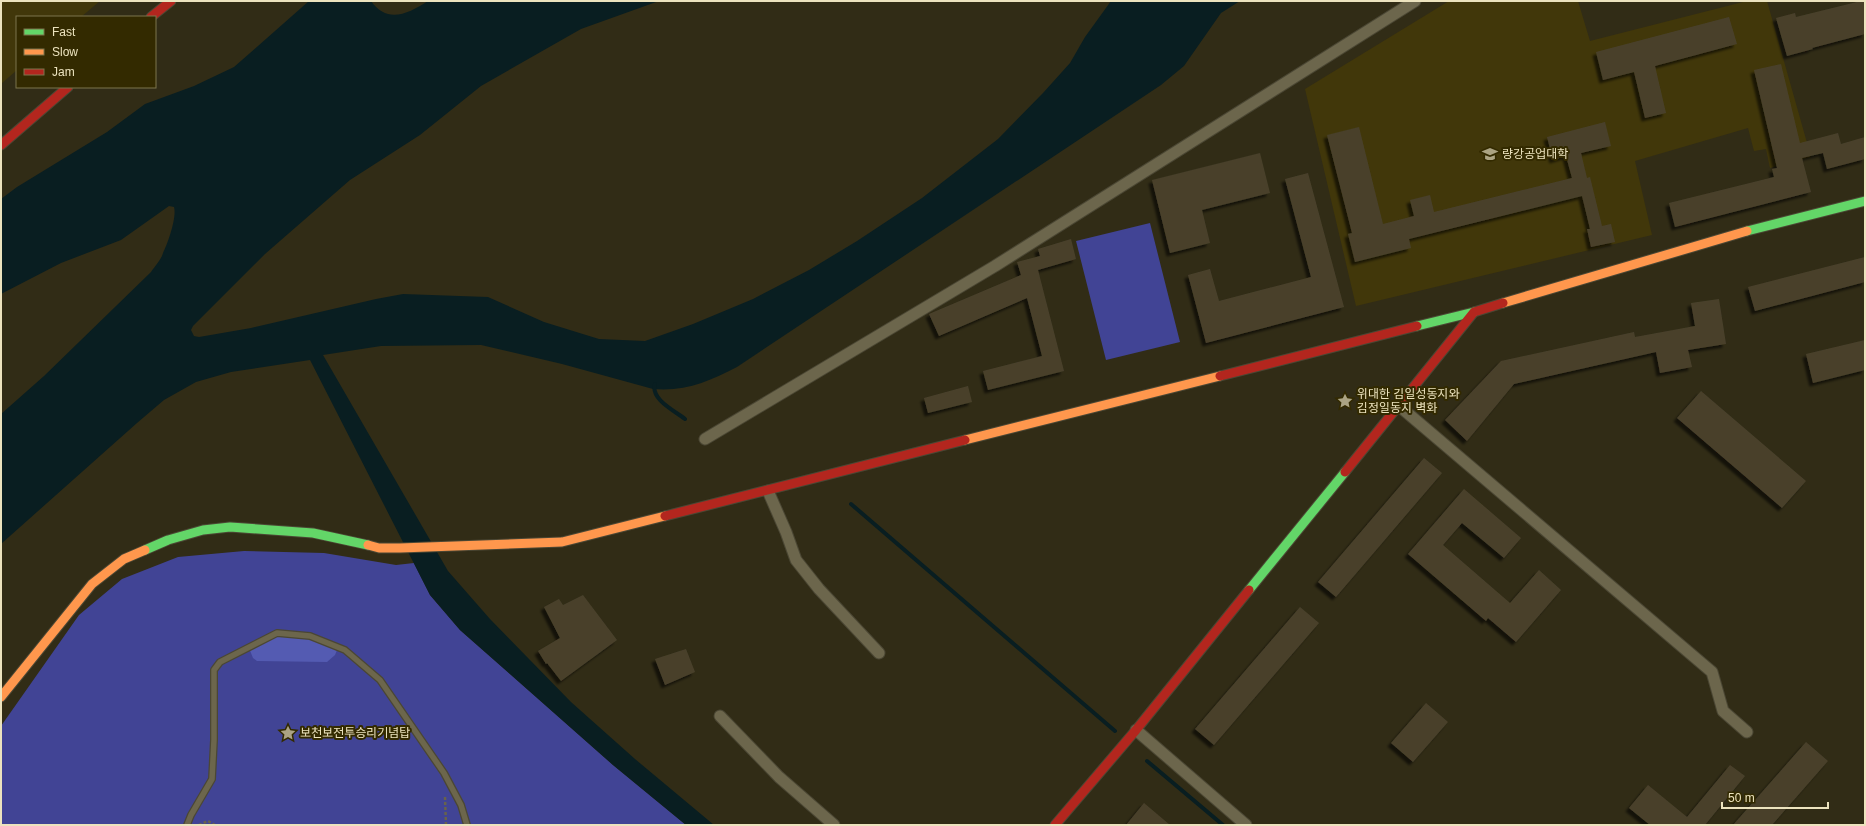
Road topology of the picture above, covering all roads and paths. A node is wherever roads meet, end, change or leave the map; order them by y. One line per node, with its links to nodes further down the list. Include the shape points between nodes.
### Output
1 (171, 1): 3 (main road)
2 (1415, 1): 9 (street, via 994,266)
3 (153, 16)
4 (67, 88): 5 (main road)
5 (1, 145)
6 (1865, 202): 7 (main road, via 1761,228)
7 (1474, 312): 8 (main road); 10 (main road)
8 (1398, 405): 14 (main road); 15 (street, via 1712,672 1723,711)
9 (705, 439)
10 (768, 491): 11 (street, via 796,560 819,589); 12 (main road, via 562,542 379,548 313,533 230,527 203,530 168,540 124,559 92,584)
11 (879, 653)
12 (1, 697)
13 (720, 716): 20 (street, via 779,777)
14 (1136, 730): 21 (main road); 22 (street)
15 (1746, 732)
16 (187, 825): 19 (lane, via 212,779 214,670 220,662 277,633 310,636 345,650 380,680 444,773 461,805)
17 (199, 825): 18 (path, via 208,821)
18 (215, 825)
19 (467, 825)
20 (834, 825)
21 (1054, 825)
22 (1246, 825)

